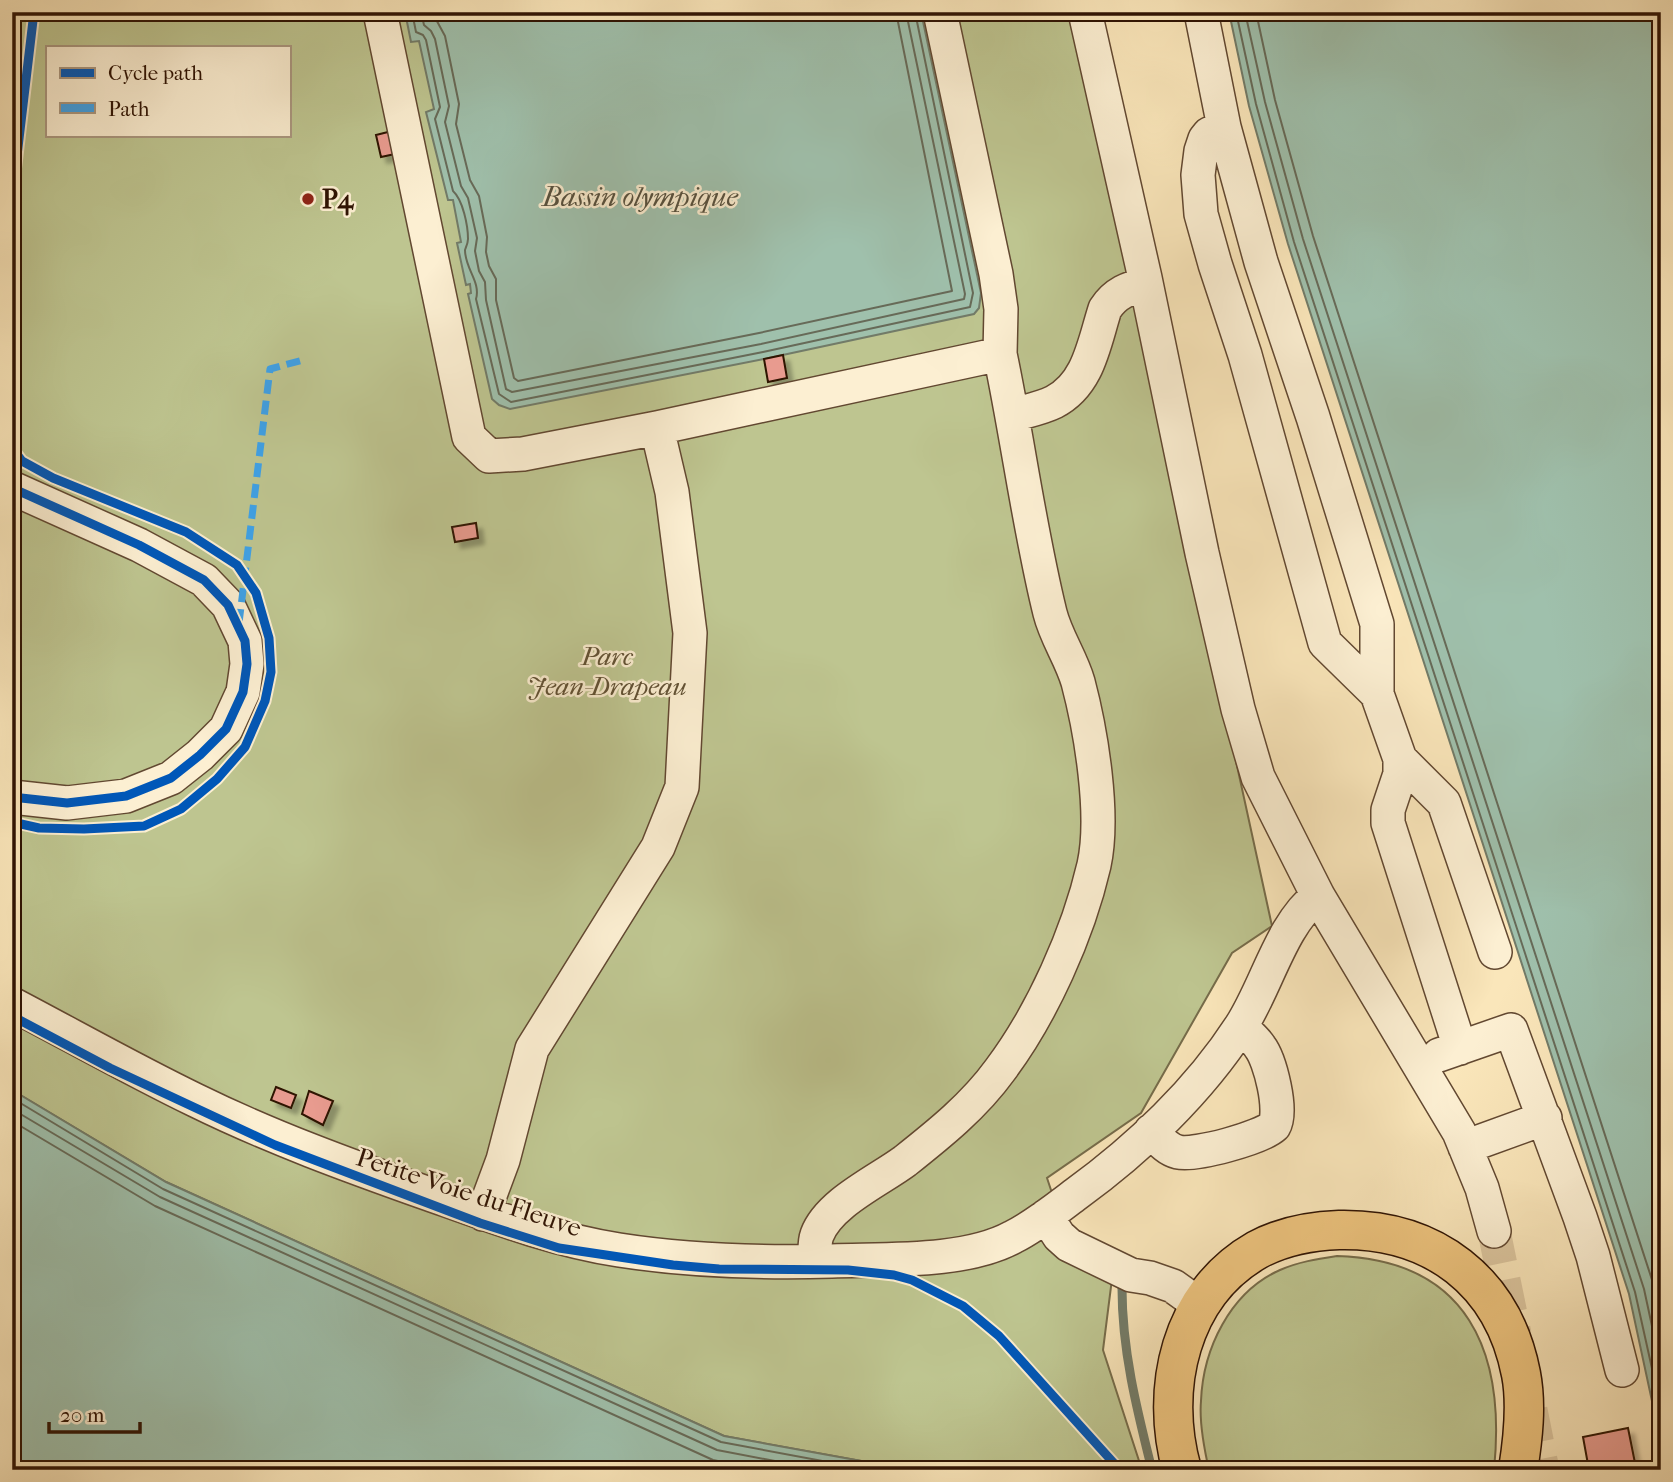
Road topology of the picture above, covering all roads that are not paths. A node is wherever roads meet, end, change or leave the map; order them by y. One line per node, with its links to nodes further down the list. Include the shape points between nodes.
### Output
1 (380, 12): 11 (street, via 469,437 489,456 523,454)
2 (940, 12): 9 (street, via 996,274)
3 (1085, 12): 6 (street)
4 (1201, 12): 5 (street)
5 (1224, 127): 7 (street); 8 (street, via 1205,139 1199,196)
6 (1146, 284): 10 (street, via 1109,302 1078,384 1052,403); 16 (street, via 1247,745 1270,804)
7 (1282, 324): 8 (street); 13 (street, via 1377,624)
8 (1238, 337): 13 (street, via 1325,643)
9 (1000, 354): 10 (street); 11 (street)
10 (1013, 415): 28 (street, via 1050,614 1078,682 1086,720 1097,804 1094,863 1062,958 1001,1070 943,1130 831,1215 817,1234)
11 (657, 428): 25 (street, via 672,492 690,634 682,787 658,847 532,1049 503,1160)
12 (12, 488): 15 (street, via 204,580 228,605 244,641 247,664 243,692 226,729 171,778 126,796 102,799 67,803)
13 (1377, 694): 14 (street)
14 (1400, 760): 17 (street, via 1444,803); 20 (street, via 1388,824)
15 (12, 797)
16 (1318, 896): 19 (street, via 1299,912); 21 (street)
17 (1495, 951)
18 (12, 1004): 25 (street, via 197,1101 354,1167)
19 (1241, 1027): 23 (street); 23 (street, via 1266,1059 1278,1108 1274,1126 1189,1152 1170,1149)
20 (1460, 1048): 21 (street); 22 (street, via 1511,1030)
21 (1417, 1063): 24 (street)
22 (1545, 1118): 24 (street); 30 (street, via 1593,1256)
23 (1151, 1131): 26 (street)
24 (1465, 1147): 27 (street)
25 (483, 1214): 28 (street, via 616,1250 709,1261)
26 (1046, 1216): 28 (street, via 1012,1238 970,1251 919,1258); 29 (street, via 1059,1236 1080,1252 1131,1275 1173,1286)
27 (1494, 1231)
28 (815, 1261)
29 (1201, 1306): 31 (main road, via 1185,1338 1173,1384 1173,1429); 32 (main road, via 1237,1264 1257,1250 1293,1236 1368,1230 1423,1244 1472,1279 1507,1329 1522,1376)
30 (1622, 1370)
31 (1182, 1470)
32 (1518, 1470)

